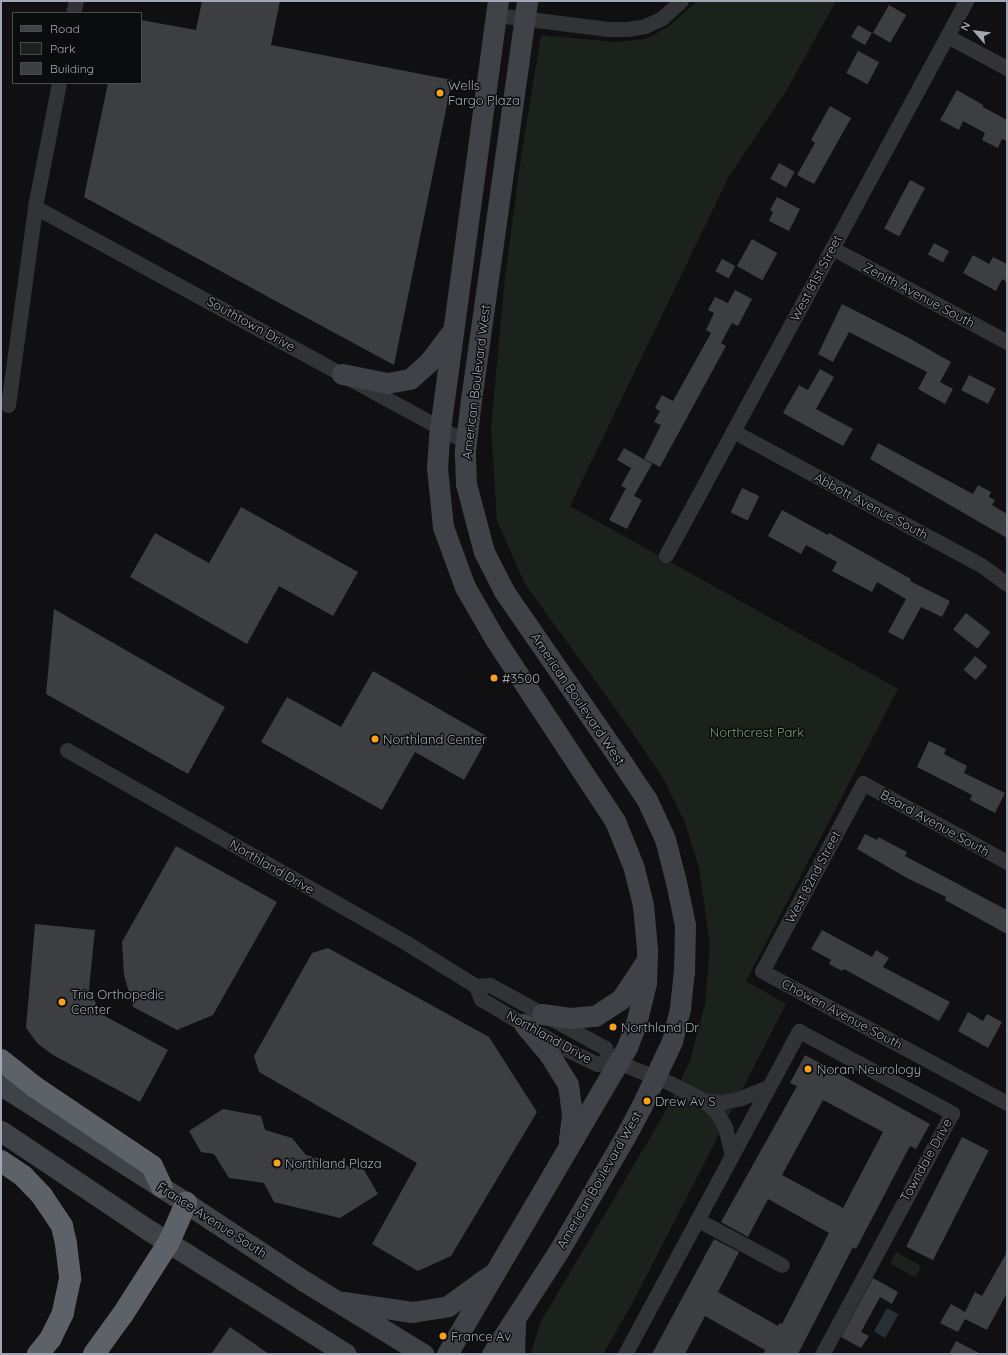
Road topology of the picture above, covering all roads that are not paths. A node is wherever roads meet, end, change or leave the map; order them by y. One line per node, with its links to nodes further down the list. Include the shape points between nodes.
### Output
1 (76, 1): 6 (street)
2 (681, 1): 5 (street, via 662,18 645,26 627,29 608,29)
3 (966, 1): 7 (street, West 81st Street)
4 (497, 8): 5 (street); 12 (main road)
5 (526, 10): 18 (main road, American Boulevard West)
6 (73, 12)
7 (947, 36): 8 (street); 11 (street, West 81st Street)
8 (1007, 68)
9 (59, 84): 10 (street)
10 (35, 207): 14 (street, Southtown Drive); 15 (street)
11 (832, 248): 13 (street, Zenith Avenue South); 17 (street, West 81st Street)
12 (454, 328): 14 (main road, via 429,362 410,379 387,383); 16 (main road)
13 (1007, 342)
14 (342, 374): 16 (street, Southtown Drive)
15 (8, 405)
16 (440, 429): 18 (street, Southtown Drive); 24 (main road, via 437,468 443,527 465,587 495,639 615,821 634,868 643,905)
17 (732, 431): 19 (street, West 81st Street); 20 (street, Abbott Avenue South, via 981,565)
18 (466, 442): 31 (main road, American Boulevard West, via 466,484 484,552 504,591 647,800 665,840 685,925 684,972 680,1008 672,1041)
19 (666, 554)
20 (1007, 584)
21 (67, 750): 26 (street, Northland Drive, via 408,944)
22 (863, 783): 23 (street, Beard Avenue South); 25 (street, West 82nd Street)
23 (1007, 862)
24 (646, 961): 27 (main road, via 621,999 595,1016 570,1018); 30 (main road, via 646,983 636,1024)
25 (762, 971): 35 (street, Chowen Avenue South)
26 (476, 986): 27 (street, Northland Drive, via 490,985); 28 (street, Northland Drive, via 482,999)
27 (542, 1014): 30 (street, Northland Drive, via 605,1048)
28 (524, 1024): 30 (street, Northland Drive, via 562,1048 597,1064); 37 (main road, via 549,1054 568,1085 572,1115)
29 (1, 1060): 40 (highway, via 35,1087 152,1166)
30 (614, 1061): 31 (street, Northland Drive); 37 (main road)
31 (656, 1077): 34 (street); 47 (main road, American Boulevard West, via 622,1144)
32 (1, 1086): 40 (main road, France Avenue South)
33 (768, 1087): 34 (street, via 741,1098 722,1102); 38 (street, Towndale Drive); 58 (street, Towndale Drive, via 798,1031 952,1112)
34 (705, 1101): 38 (street, via 717,1113 725,1127)
35 (1007, 1103)
36 (1, 1131): 43 (main road)
37 (568, 1149): 45 (main road)
38 (732, 1156): 42 (street, Towndale Drive)
39 (1, 1161): 49 (highway, via 23,1176 42,1196 62,1226 66,1244 70,1279 63,1313 51,1338)
40 (162, 1187): 41 (main road, France Avenue South)
41 (186, 1202): 43 (highway); 46 (main road, France Avenue South)
42 (698, 1220): 44 (street); 57 (street, Towndale Drive)
43 (169, 1242): 48 (main road); 50 (highway)
44 (782, 1265)
45 (496, 1271): 46 (main road, via 448,1306 412,1312); 54 (main road)
46 (338, 1301): 53 (main road, France Avenue South)
47 (515, 1320): 55 (main road, American Boulevard West); 56 (main road)
48 (315, 1335): 51 (main road); 52 (main road)
49 (38, 1354)
50 (94, 1354)
51 (335, 1354)
52 (346, 1354)
53 (424, 1354)
54 (447, 1354)
55 (492, 1354)
56 (514, 1354)
57 (625, 1354)
58 (822, 1354)

